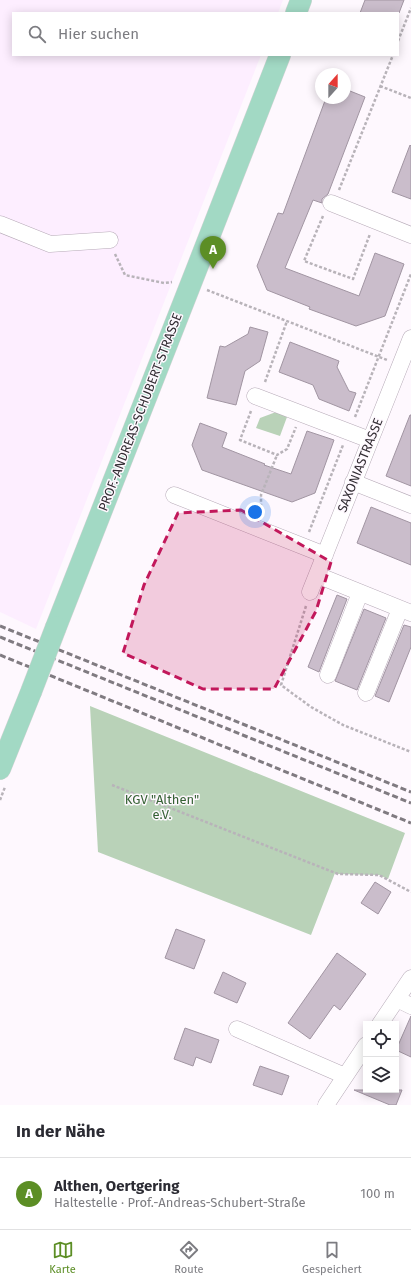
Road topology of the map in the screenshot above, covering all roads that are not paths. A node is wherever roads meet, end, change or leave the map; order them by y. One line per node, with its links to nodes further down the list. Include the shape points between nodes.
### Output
1 (301, 0): 2 (main road)
2 (296, 12)
3 (280, 56): 21 (main road, PROF.-ANDREAS-SCHUBERT-STRASSE, bridge)
4 (331, 203): 6 (street)
5 (0, 224): 7 (street, via 50,244)
6 (411, 235)
7 (110, 240)
8 (411, 338): 10 (street, SAXONIASTRASSE)
9 (257, 397): 10 (street)
10 (370, 440): 11 (street, SAXONIASTRASSE)
11 (353, 482): 13 (street); 14 (street, SAXONIASTRASSE)
12 (174, 495): 14 (street)
13 (411, 505)
14 (325, 555): 15 (street, SAXONIASTRASSE)
15 (317, 575): 16 (street, SAXONIASTRASSE); 17 (street)
16 (310, 592)
17 (360, 593): 18 (street); 19 (street)
18 (406, 611): 20 (street)
19 (328, 675)
20 (366, 693)
21 (0, 770)
22 (411, 978): 23 (street)
23 (397, 999): 24 (street); 25 (street)
24 (411, 1006)
25 (382, 1021)
26 (237, 1029): 28 (street)
27 (363, 1049): 28 (street)
28 (345, 1076): 29 (street)
29 (326, 1105)

